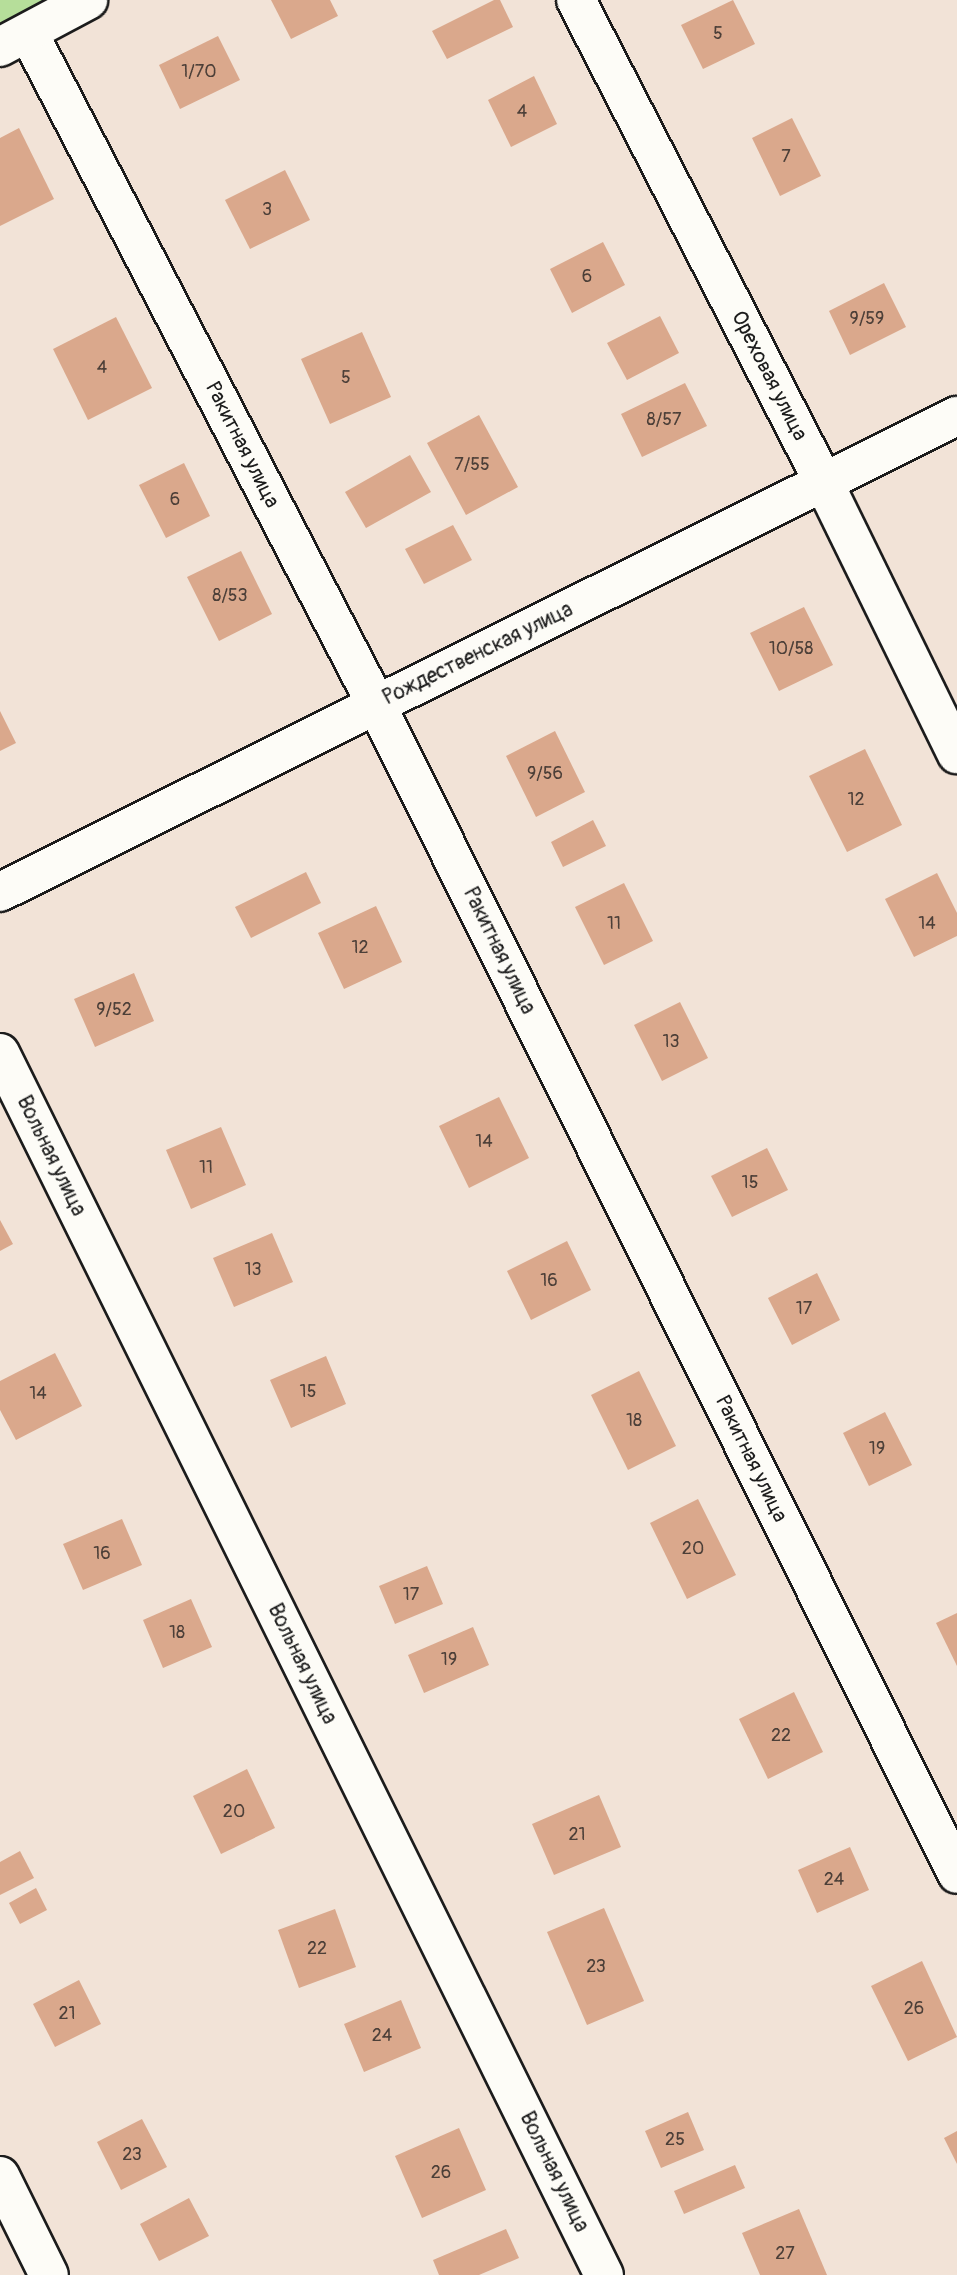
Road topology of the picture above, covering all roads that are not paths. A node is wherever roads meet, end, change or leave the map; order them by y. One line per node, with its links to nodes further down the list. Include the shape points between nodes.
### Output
1 (88, 0): 3 (street)
2 (576, 0): 5 (street, Ореховая улица)
3 (15, 41): 6 (street, Ракитная улица)
4 (957, 416): 5 (street, Рождественская улица)
5 (824, 483): 6 (street, Рождественская улица); 7 (street, Ореховая улица)
6 (376, 704): 8 (street, Рождественская улица); 10 (street, Ракитная улица)
7 (957, 754)
8 (0, 892)
9 (0, 1054): 13 (street, Вольная улица)
10 (957, 1874)
11 (0, 2176): 12 (street)
12 (49, 2275)
13 (604, 2275)

